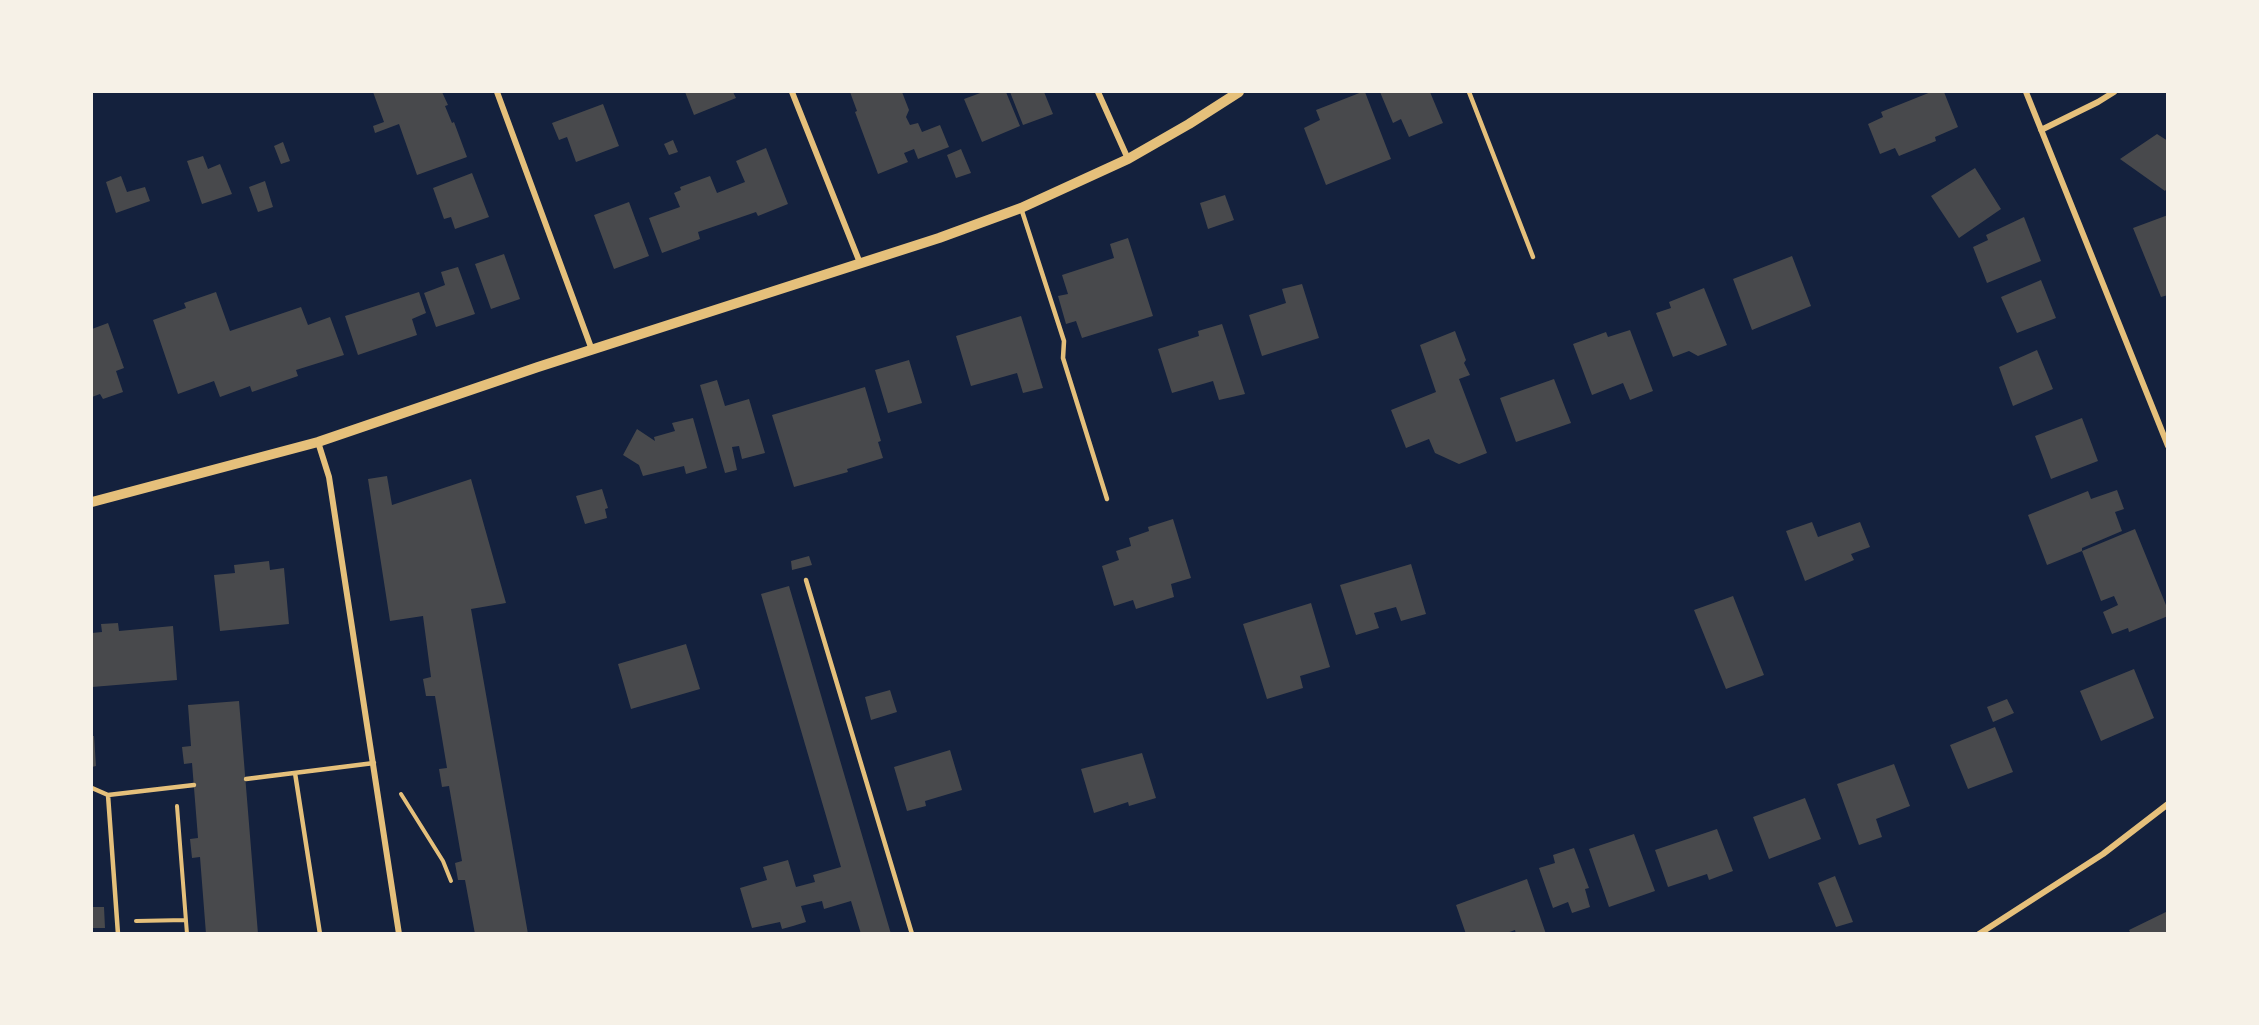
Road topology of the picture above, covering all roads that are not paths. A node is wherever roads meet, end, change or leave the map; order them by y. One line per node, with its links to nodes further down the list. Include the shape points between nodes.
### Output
1 (497, 92): 13 (street)
2 (792, 92): 12 (street)
3 (1098, 92): 9 (street)
4 (1239, 92): 9 (street)
5 (1469, 92): 11 (lane)
6 (2026, 92): 8 (street)
7 (2114, 92): 8 (street)
8 (2041, 130): 15 (street)
9 (1128, 159): 10 (street)
10 (1021, 208): 12 (street); 16 (lane, via 1064,341 1063,358)
11 (1533, 257)
12 (860, 263): 13 (street)
13 (592, 350): 14 (street)
14 (318, 442): 17 (street); 19 (street, via 329,477)
15 (2168, 446)
16 (1107, 499)
17 (92, 502)
18 (806, 580): 29 (lane)
19 (374, 763): 20 (lane); 28 (street)
20 (295, 773): 21 (lane); 27 (lane)
21 (246, 779)
22 (194, 785): 24 (lane)
23 (92, 788): 24 (lane)
24 (108, 795): 26 (lane)
25 (2168, 804): 30 (street, via 2103,854)
26 (118, 933)
27 (320, 933)
28 (399, 933)
29 (912, 933)
30 (1979, 933)

